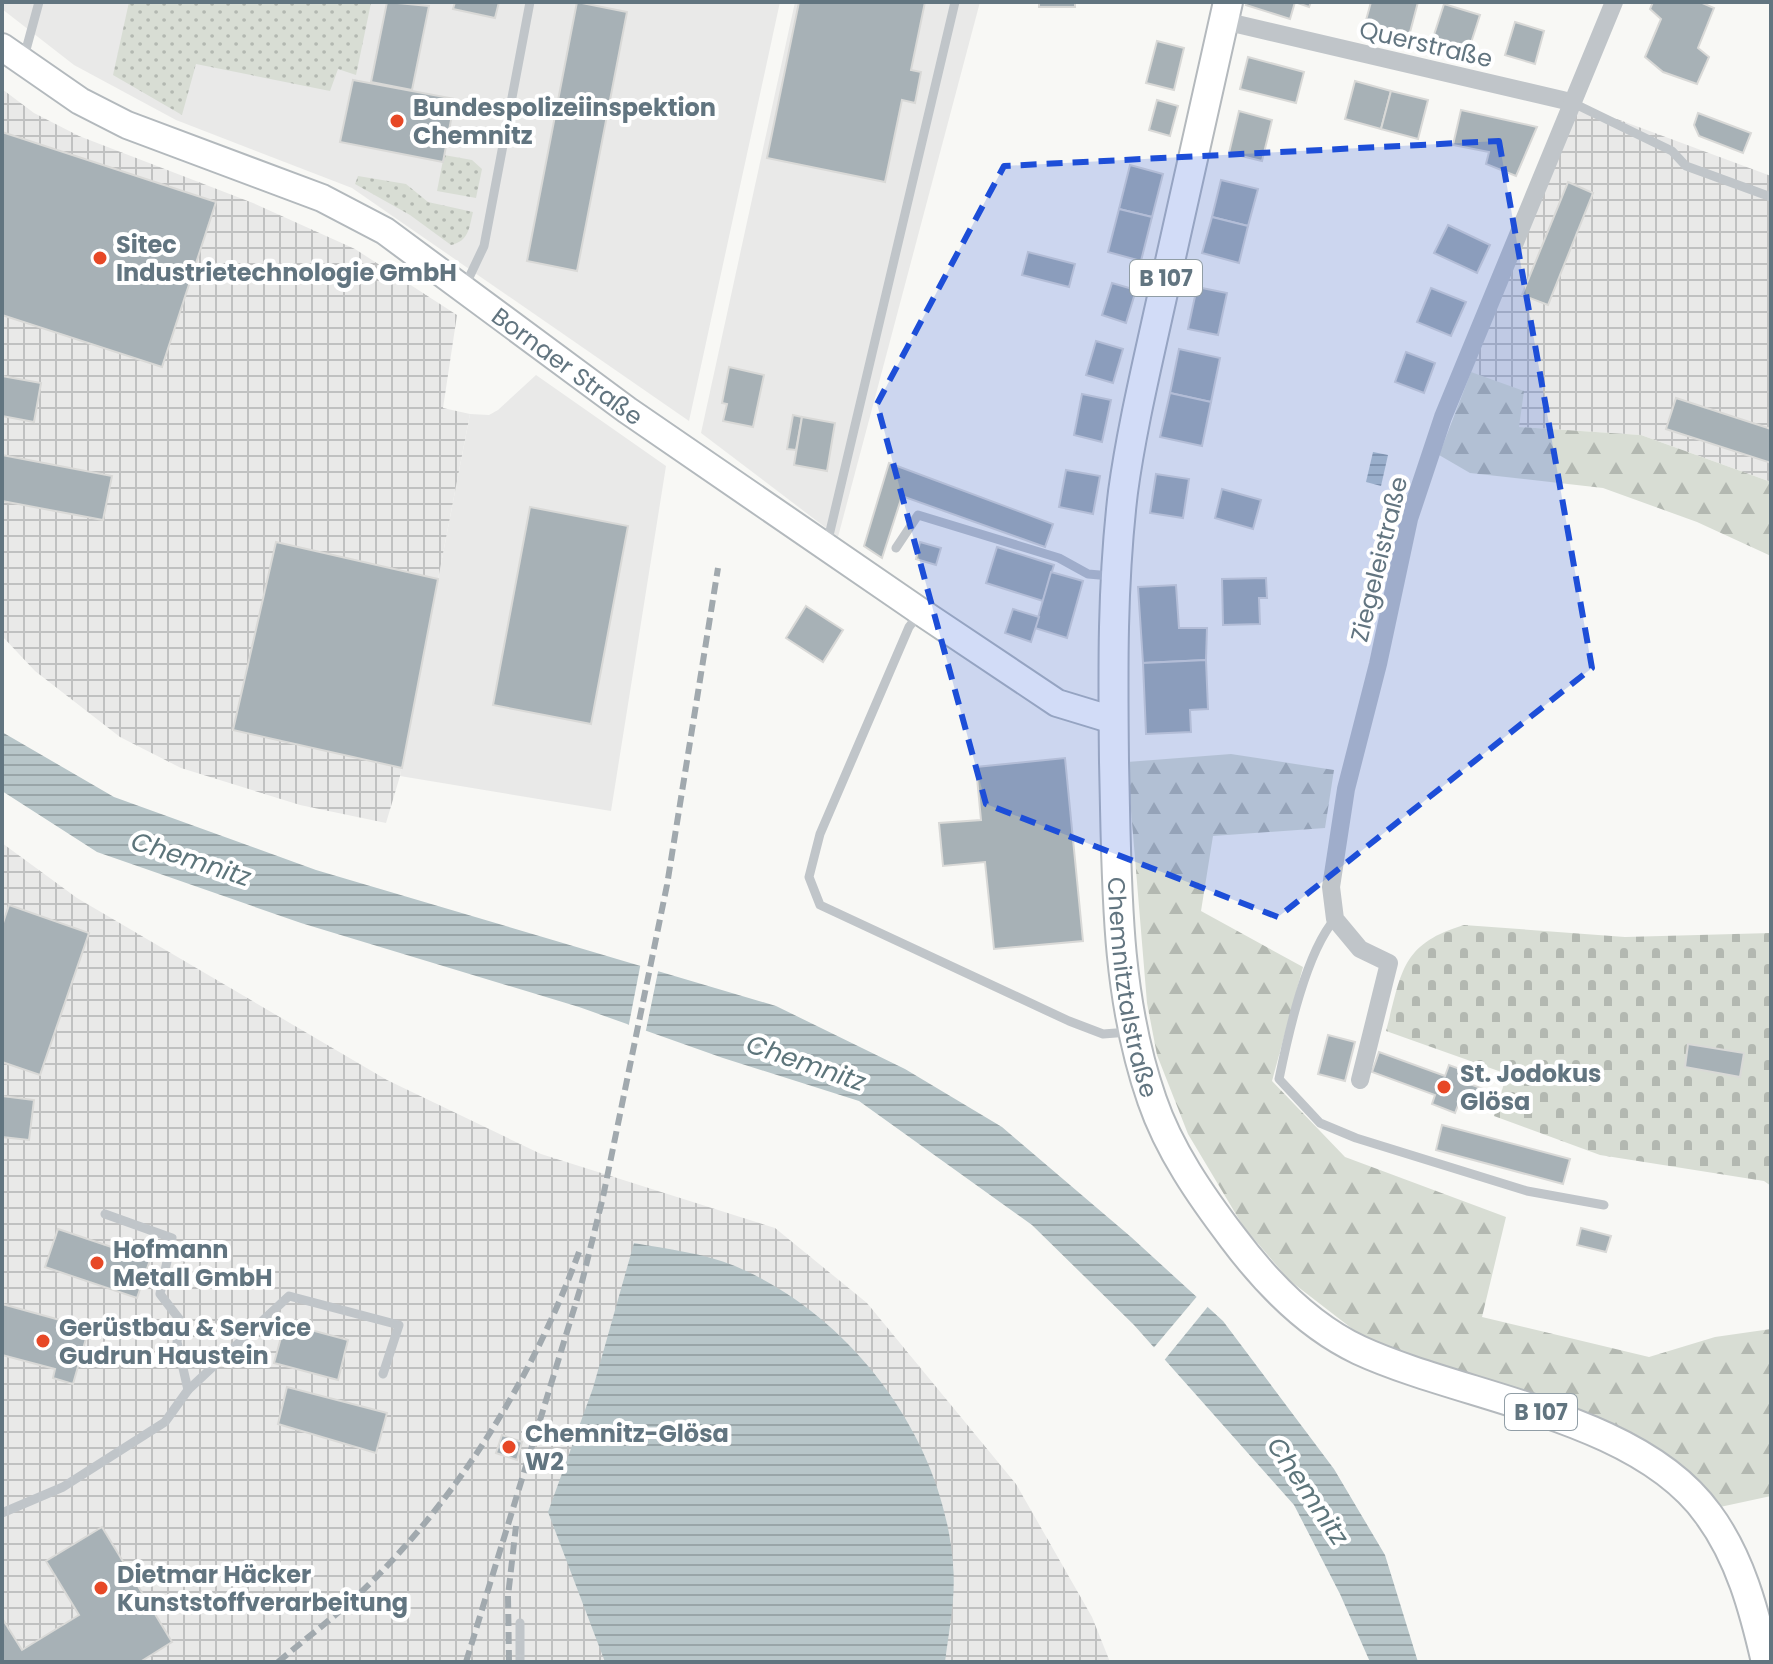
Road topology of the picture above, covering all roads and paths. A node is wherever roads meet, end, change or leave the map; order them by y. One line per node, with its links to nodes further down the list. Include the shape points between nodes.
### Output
1 (39, 2): 6 (lane)
2 (530, 2): 9 (lane, via 484,246)
3 (955, 2): 10 (lane)
4 (1614, 2): 7 (street, Ziegeleistraße)
5 (1226, 12): 7 (street, Querstraße); 12 (main road, Chemnitztalstraße / B 107, via 1130,445)
6 (12, 55): 9 (main road, Bornaer Straße, via 127,125 353,212)
7 (1571, 102): 8 (lane, via 1672,151 1686,166); 15 (street, Ziegeleistraße, via 1443,417 1409,519 1346,789 1331,887)
8 (1771, 197)
9 (464, 289): 10 (main road, Bornaer Straße, via 615,402)
10 (827, 547): 13 (main road, Bornaer Straße)
11 (896, 548): 12 (lane, via 918,515 1059,558 1088,574)
12 (1114, 577): 14 (main road, Chemnitztalstraße / B 107)
13 (921, 612): 14 (main road, Bornaer Straße, via 1057,703); 16 (lane, via 909,627 820,834 809,877 820,905 1103,1034)
14 (1113, 720): 16 (main road, Chemnitztalstraße / B 107, via 1119,929)
15 (1335, 919): 17 (street, via 1360,949 1389,963); 18 (lane, via 1322,934 1279,1079 1320,1123 1423,1161 1527,1191)
16 (1134, 1032): 25 (main road, Chemnitztalstraße / B 107, via 1152,1101 1180,1159 1260,1272 1322,1327 1357,1349 1578,1426 1644,1458 1687,1489 1736,1562)
17 (1360, 1080)
18 (1604, 1205)
19 (105, 1214): 21 (lane, via 172,1238 160,1294 180,1320 177,1342)
20 (383, 1374): 21 (lane, via 399,1325 289,1296)
21 (188, 1390): 22 (lane, via 165,1422 101,1465)
22 (2, 1513)
23 (520, 1623): 24 (lane)
24 (520, 1662)
25 (1766, 1662)

